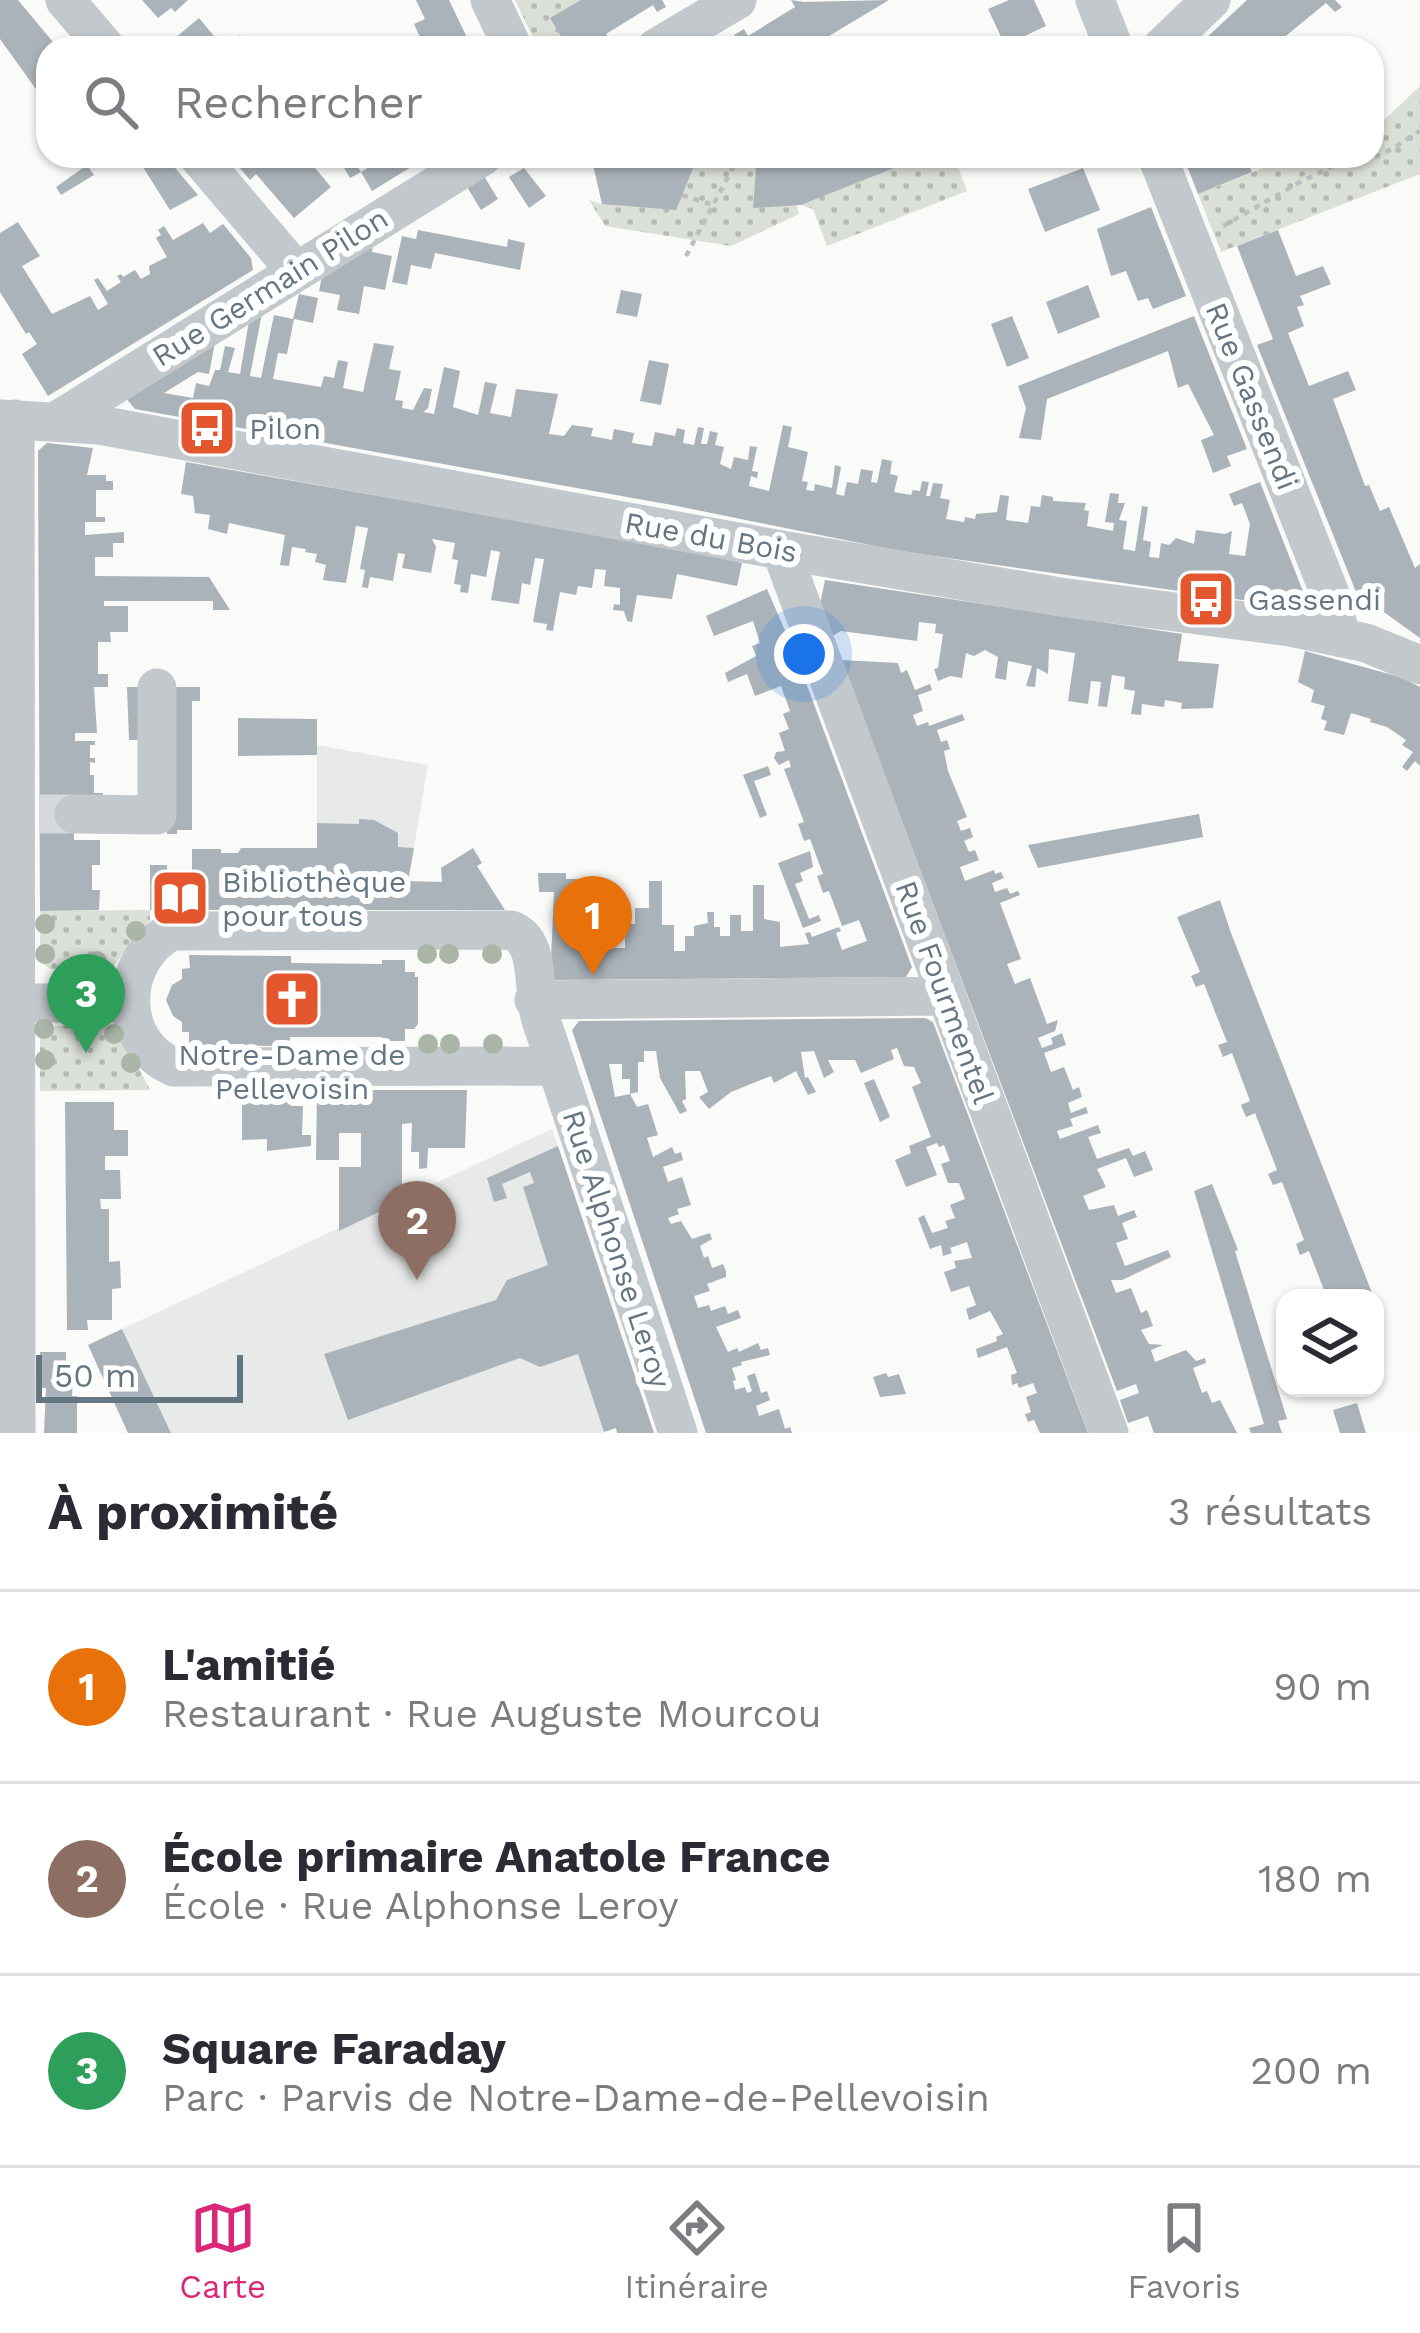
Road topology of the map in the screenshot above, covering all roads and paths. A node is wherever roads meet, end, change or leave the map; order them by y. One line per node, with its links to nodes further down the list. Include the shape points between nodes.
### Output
1 (64, 0): 6 (street)
2 (490, 0): 7 (street)
3 (737, 0): 8 (street)
4 (1095, 0): 9 (street)
5 (1211, 0): 10 (street)
6 (96, 36)
7 (507, 36)
8 (676, 36)
9 (1109, 36)
10 (1174, 36)
11 (1420, 131): 12 (path)
12 (1384, 154)
13 (208, 168): 22 (street)
14 (463, 168): 22 (street, Rue Germain Pilon)
15 (733, 168): 19 (path)
16 (1162, 168): 20 (street, Rue Gassendi)
17 (1330, 168): 20 (path)
18 (682, 195): 19 (path)
19 (713, 205): 21 (path)
20 (1190, 238): 26 (street, Rue Gassendi)
21 (686, 256)
22 (296, 270): 24 (street, Rue Germain Pilon)
23 (8, 419): 24 (street, Rue du Bois); 29 (street)
24 (58, 420): 25 (street, Rue du Bois)
25 (781, 550): 26 (street, Rue du Bois); 30 (street, Rue Fourmentel)
26 (1341, 638): 27 (street, Rue du Bois)
27 (1420, 665)
28 (157, 688): 29 (street, via 157,815)
29 (43, 814): 32 (street)
30 (947, 996): 31 (street); 37 (street, Rue Fourmentel)
31 (534, 1000): 33 (street, Rue Alphonse Leroy, via 531,947 511,930 172,931 143,956); 34 (street, Rue Alphonse Leroy)
32 (7, 1003): 33 (street); 35 (street)
33 (129, 1003): 34 (street, via 149,1050 174,1067)
34 (556, 1066): 36 (street, Rue Alphonse Leroy)
35 (16, 1433)
36 (678, 1433)
37 (1109, 1433)

